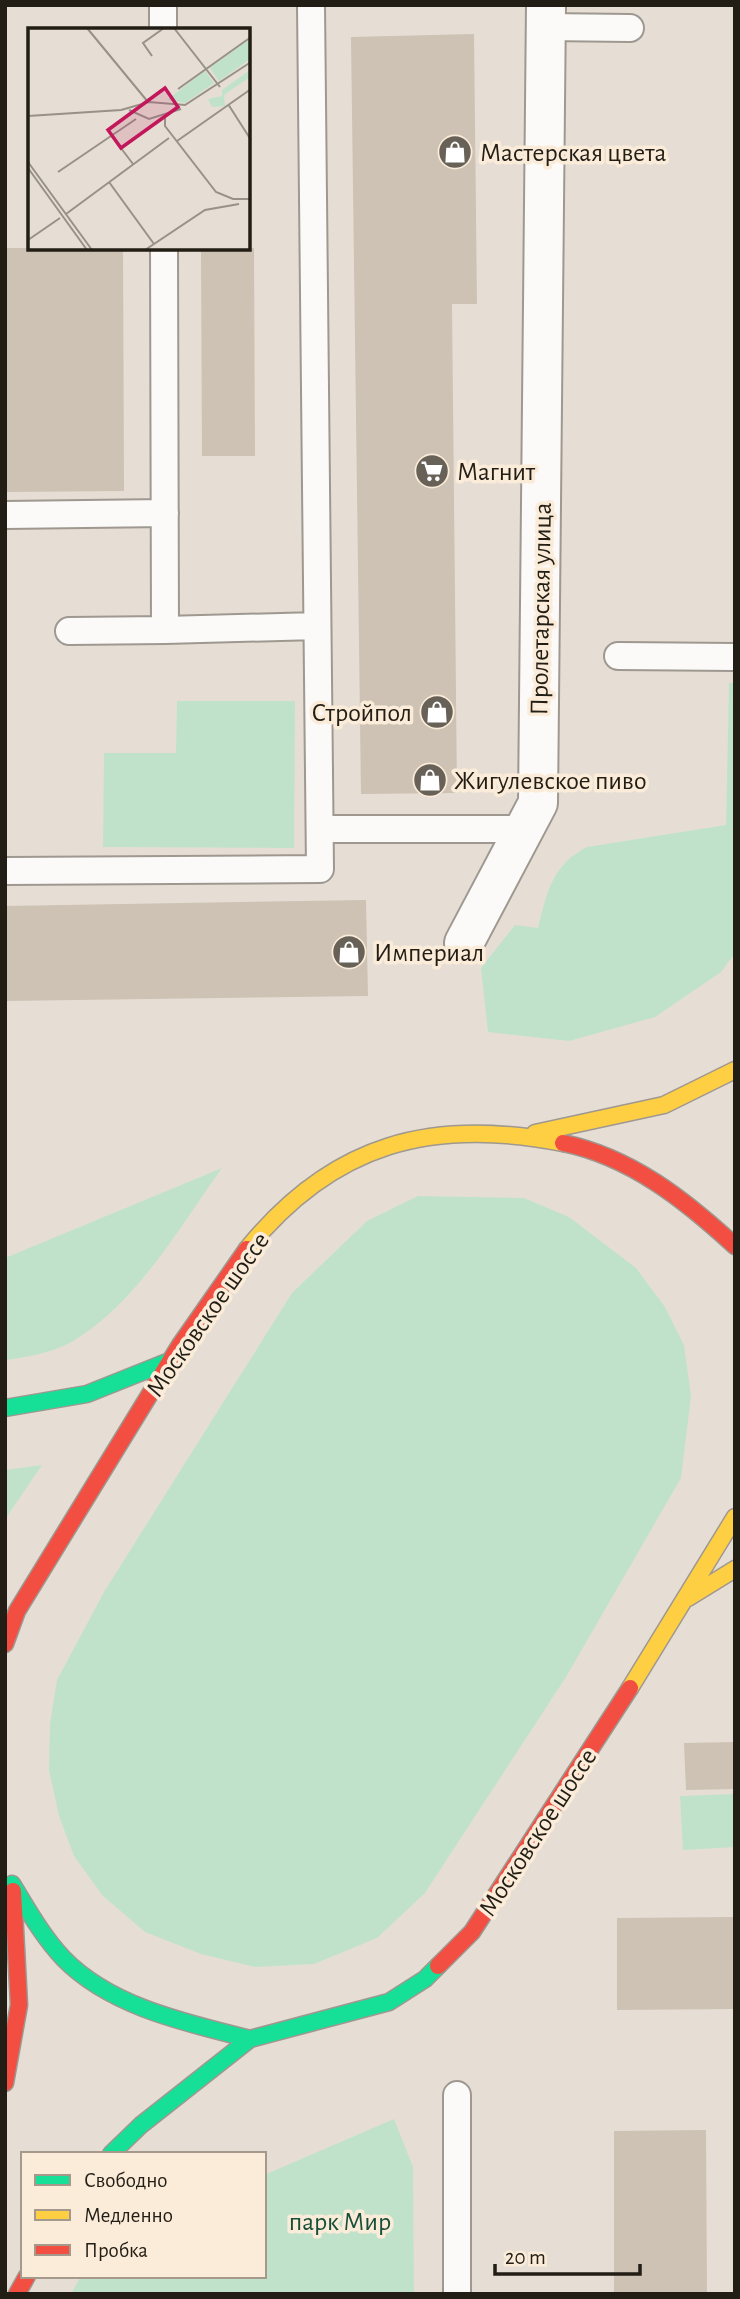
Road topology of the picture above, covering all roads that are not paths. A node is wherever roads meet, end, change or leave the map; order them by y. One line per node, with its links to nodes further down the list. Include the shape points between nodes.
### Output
1 (163, 5): 4 (lane)
2 (311, 5): 9 (lane)
3 (546, 16): 5 (lane); 14 (street, Пролетарская улица, via 538,803)
4 (163, 28)
5 (629, 28)
6 (164, 250): 7 (lane)
7 (164, 513): 8 (lane); 10 (lane)
8 (5, 515)
9 (317, 626): 10 (lane); 15 (lane)
10 (165, 630): 11 (lane)
11 (69, 631)
12 (618, 656): 13 (lane)
13 (735, 657)
14 (527, 829): 15 (lane); 17 (street, Пролетарская улица)
15 (320, 830): 16 (lane, via 320,869)
16 (5, 871)
17 (464, 943)
18 (735, 1070): 19 (main road, Московское шоссе, via 664,1105)
19 (520, 1136): 20 (main road, Московское шоссе, via 620,1160 643,1171); 21 (main road, Московское шоссе, via 414,1135 370,1149 329,1171 280,1213 232,1269)
20 (735, 1246)
21 (172, 1360): 22 (main road, via 87,1394); 26 (main road, Московское шоссе, via 17,1611)
22 (5, 1408)
23 (735, 1517): 25 (main road, Московское шоссе)
24 (735, 1569): 25 (main road)
25 (688, 1598): 27 (main road, Московское шоссе, via 472,1932 425,1979 389,2002)
26 (5, 1644)
27 (250, 2039): 28 (main road, Московское шоссе, via 118,1995 76,1970 38,1928 10,1878 19,2005); 30 (main road, Московское шоссе)
28 (5, 2083)
29 (457, 2095): 33 (lane)
30 (113, 2152)
31 (26, 2278): 32 (main road)
32 (17, 2294)
33 (457, 2294)

